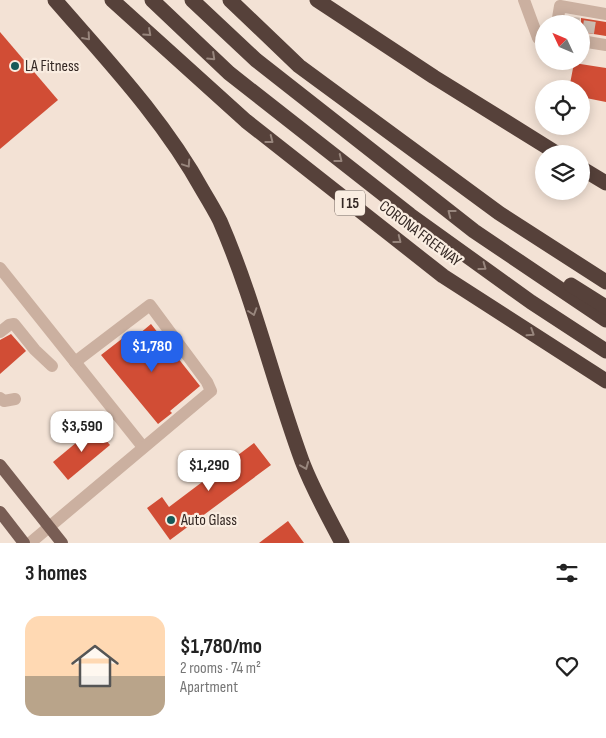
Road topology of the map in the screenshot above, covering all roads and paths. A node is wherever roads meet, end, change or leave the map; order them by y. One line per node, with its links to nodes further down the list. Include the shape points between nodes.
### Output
1 (55, 0): 36 (highway, one-way to 36, via 167,133 219,219 303,462)
2 (112, 0): 26 (highway, CORONA FREEWAY / I 15, one-way to 26, via 246,121 443,276)
3 (152, 0): 23 (highway, one-way to 23, via 229,73 410,215)
4 (192, 0): 18 (highway, one-way to 4, via 474,231 256,60)
5 (230, 0): 19 (highway, via 299,66 499,214)
6 (317, 0): 14 (highway, via 434,78)
7 (524, 0): 11 (lane)
8 (600, 0): 10 (lane)
9 (558, 15): 10 (lane, via 560,6 575,13)
10 (596, 15)
11 (535, 30)
12 (590, 40): 13 (lane)
13 (606, 45)
14 (543, 145)
15 (590, 173): 16 (highway)
16 (606, 183)
17 (0, 268): 24 (lane)
18 (540, 276): 20 (highway, via 571,285); 21 (highway)
19 (606, 282)
20 (606, 307)
21 (606, 320)
22 (0, 332): 25 (lane, via 14,324)
23 (606, 351)
24 (75, 362): 29 (lane); 29 (lane, via 150,305 211,391)
25 (52, 366)
26 (606, 381)
27 (0, 398): 28 (lane, via 4,401)
28 (15, 399)
29 (143, 447): 32 (lane)
30 (0, 465): 32 (main road)
31 (0, 512): 33 (main road)
32 (49, 527): 34 (lane); 35 (main road)
33 (24, 543)
34 (30, 543)
35 (62, 543)
36 (342, 543)

